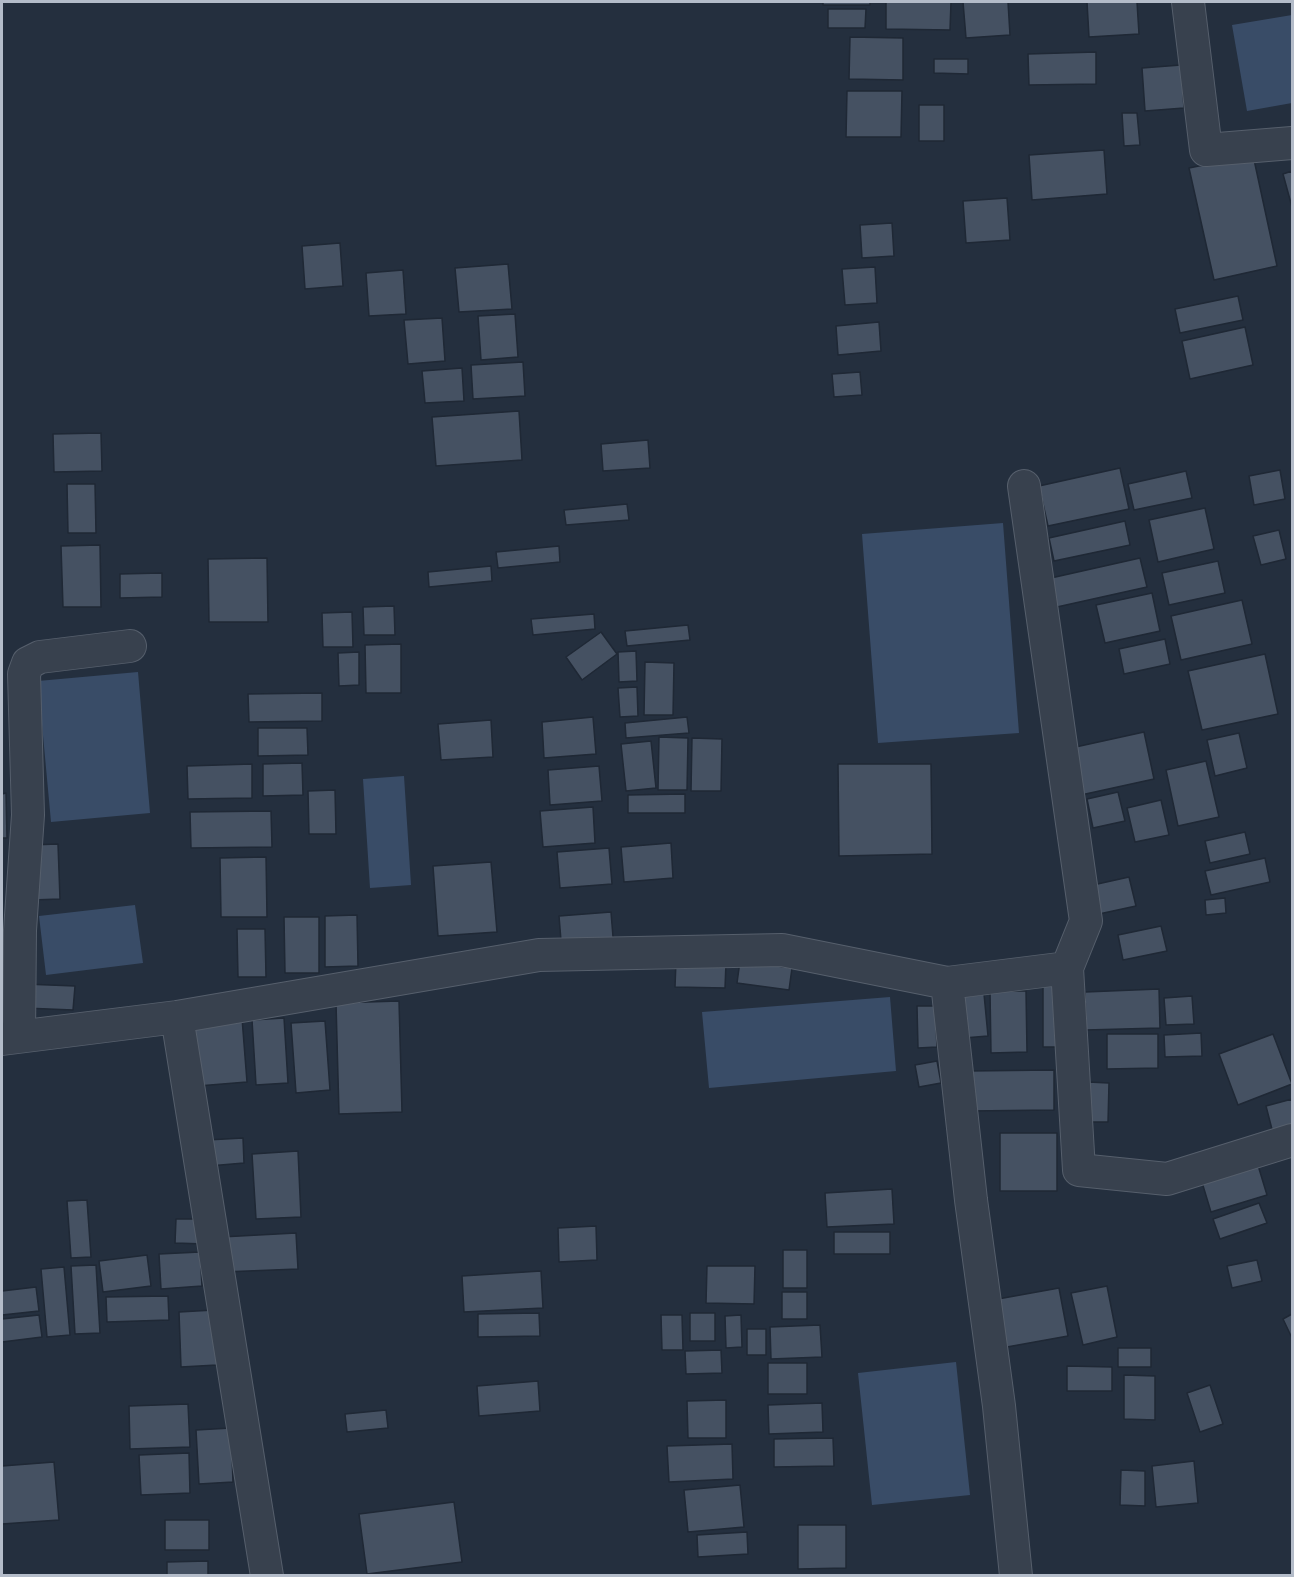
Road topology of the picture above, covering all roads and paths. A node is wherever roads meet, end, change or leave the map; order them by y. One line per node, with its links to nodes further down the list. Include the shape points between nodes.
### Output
1 (1188, 2): 2 (street, via 1206,150)
2 (1293, 143)
3 (1024, 486): 5 (street, via 1086,921)
4 (130, 645): 8 (street, via 40,657 28,663 24,674 28,815)
5 (1067, 968): 6 (street); 9 (street, via 1079,1170 1167,1179)
6 (947, 983): 7 (street, via 782,950 539,955); 11 (street)
7 (177, 1017): 8 (street); 10 (street)
8 (10, 1037)
9 (1293, 1140)
10 (267, 1575)
11 (1016, 1575)

